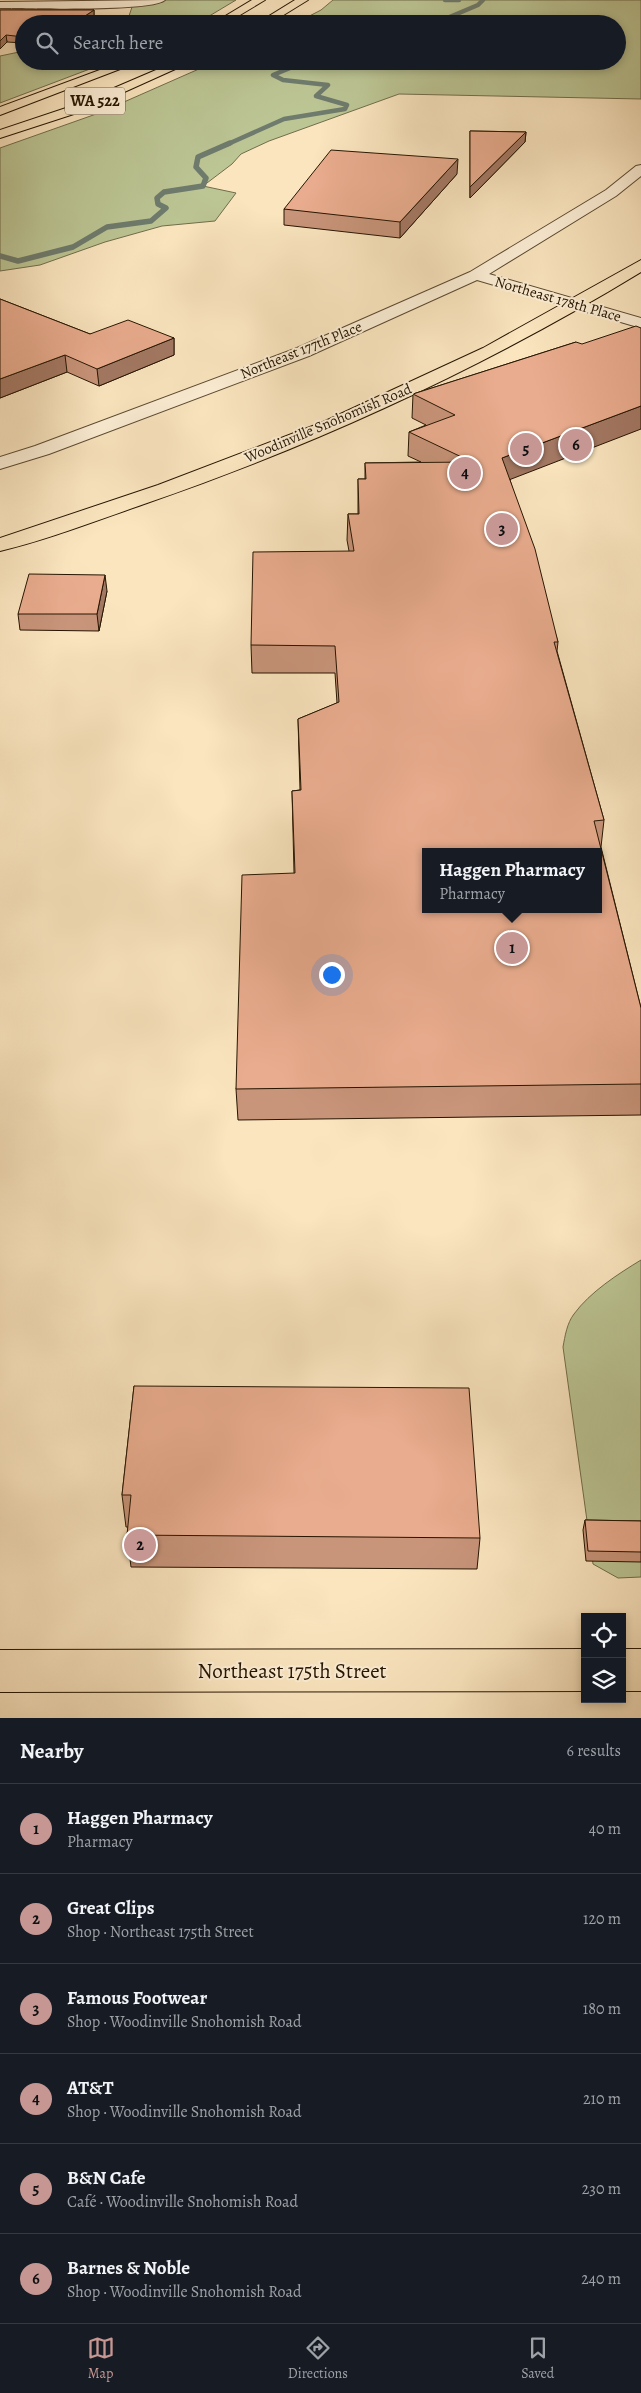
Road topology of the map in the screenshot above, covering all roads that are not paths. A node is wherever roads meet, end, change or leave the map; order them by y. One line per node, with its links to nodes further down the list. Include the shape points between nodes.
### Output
1 (158, 0): 5 (street, via 133,4)
2 (260, 0): 7 (main road)
3 (303, 0): 8 (main road)
4 (0, 5): 5 (street)
5 (53, 5): 6 (street)
6 (47, 15)
7 (233, 15)
8 (277, 15)
9 (111, 70): 11 (main road, WA 522)
10 (166, 70): 12 (main road, WA 522, via 76,109)
11 (0, 111)
12 (0, 134)
13 (641, 169): 15 (street, Northeast 177th Place, via 611,193)
14 (641, 265): 16 (main road, Woodinville Snohomish Road)
15 (476, 275): 16 (street, Northeast 178th Place); 18 (street, Northeast 177th Place, via 303,352 51,447)
16 (580, 304): 17 (street, Northeast 178th Place); 19 (main road, Woodinville Snohomish Road, via 510,342 342,419 197,478)
17 (641, 324)
18 (0, 463)
19 (0, 545)
20 (581, 1670): 23 (main road, Northeast 175th Street)
21 (626, 1670): 22 (main road)
22 (641, 1670)
23 (0, 1671)

